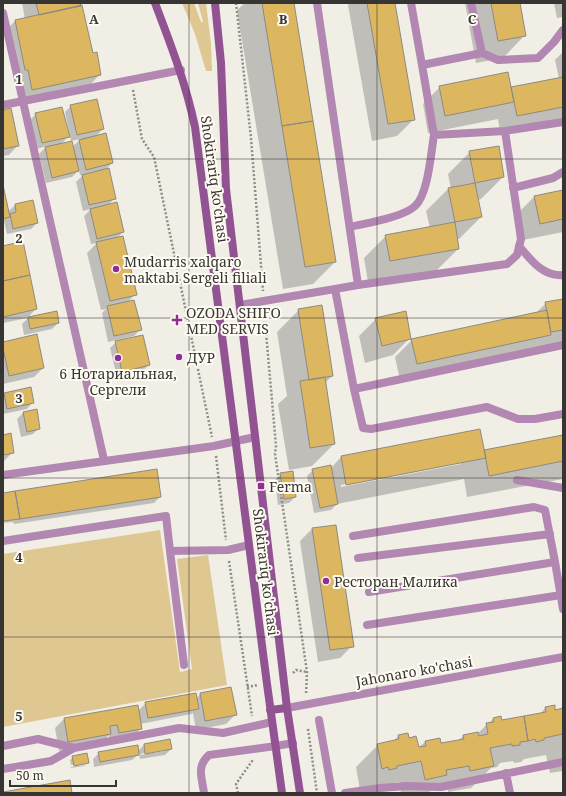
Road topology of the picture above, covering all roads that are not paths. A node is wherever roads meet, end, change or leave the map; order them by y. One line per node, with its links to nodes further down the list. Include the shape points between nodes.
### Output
1 (156, 3): 10 (main road, Shokirariq ko'chasi)
2 (215, 3): 23 (main road, Shokirariq ko'chasi, via 221,63 226,189)
3 (317, 3): 18 (street)
4 (411, 3): 9 (street)
5 (471, 3): 8 (street)
6 (3, 13): 11 (street)
7 (563, 30): 8 (street, via 538,58 498,60)
8 (482, 53): 9 (street)
9 (422, 65): 15 (street)
10 (181, 70): 11 (street); 28 (main road, Shokirariq ko'chasi, via 195,128)
11 (22, 100): 12 (street); 29 (street)
12 (3, 104)
13 (563, 122): 14 (street)
14 (505, 131): 15 (street); 17 (street)
15 (434, 135): 18 (street, via 423,195 415,206 402,214)
16 (563, 172): 17 (street, via 553,178)
17 (513, 188): 19 (street, via 521,239)
18 (350, 227): 21 (street)
19 (519, 246): 20 (street, via 544,272); 21 (street, via 517,255 507,264)
20 (563, 275)
21 (358, 285): 22 (street)
22 (336, 289): 23 (street); 25 (street)
23 (240, 305): 27 (main road, Shokirariq ko'chasi)
24 (563, 345): 25 (street)
25 (354, 389): 26 (street, via 363,428 371,429 488,407 518,419)
26 (563, 414)
27 (255, 436): 28 (street); 46 (main road, Shokirariq ko'chasi)
28 (236, 441): 29 (street); 36 (main road, Shokirariq ko'chasi)
29 (104, 460): 30 (street)
30 (3, 475)
31 (517, 480): 32 (street)
32 (563, 488)
33 (550, 534): 34 (street, via 545,510 534,507); 38 (street); 39 (street)
34 (354, 536)
35 (3, 541): 37 (street, via 166,516)
36 (249, 545): 37 (street, via 228,550); 47 (main road, Shokirariq ko'chasi)
37 (170, 551): 45 (street)
38 (358, 558)
39 (555, 562): 40 (street); 41 (street)
40 (369, 592)
41 (560, 595): 42 (street); 43 (street)
42 (563, 609)
43 (367, 626)
44 (563, 657): 46 (street, Jahonaro ko'chasi)
45 (184, 665)
46 (287, 708): 47 (main road, Jahonaro ko'chasi); 50 (main road, Shokirariq ko'chasi)
47 (270, 710): 49 (main road, Shokirariq ko'chasi)
48 (319, 720): 61 (street)
49 (272, 722): 52 (main road, Shokirariq ko'chasi); 53 (street, via 224,732 179,728)
50 (292, 743): 52 (street); 60 (main road, Shokirariq ko'chasi)
51 (3, 746): 53 (street, via 38,739)
52 (276, 746): 58 (street, via 209,755 200,767); 59 (main road, Shokirariq ko'chasi)
53 (74, 748): 55 (street, via 51,761)
54 (563, 762): 56 (street)
55 (3, 769)
56 (506, 773): 57 (street, via 441,787); 63 (street)
57 (407, 790): 62 (street, via 380,788)
58 (204, 793)
59 (282, 793)
60 (300, 793)
61 (332, 793)
62 (345, 793)
63 (510, 793)

